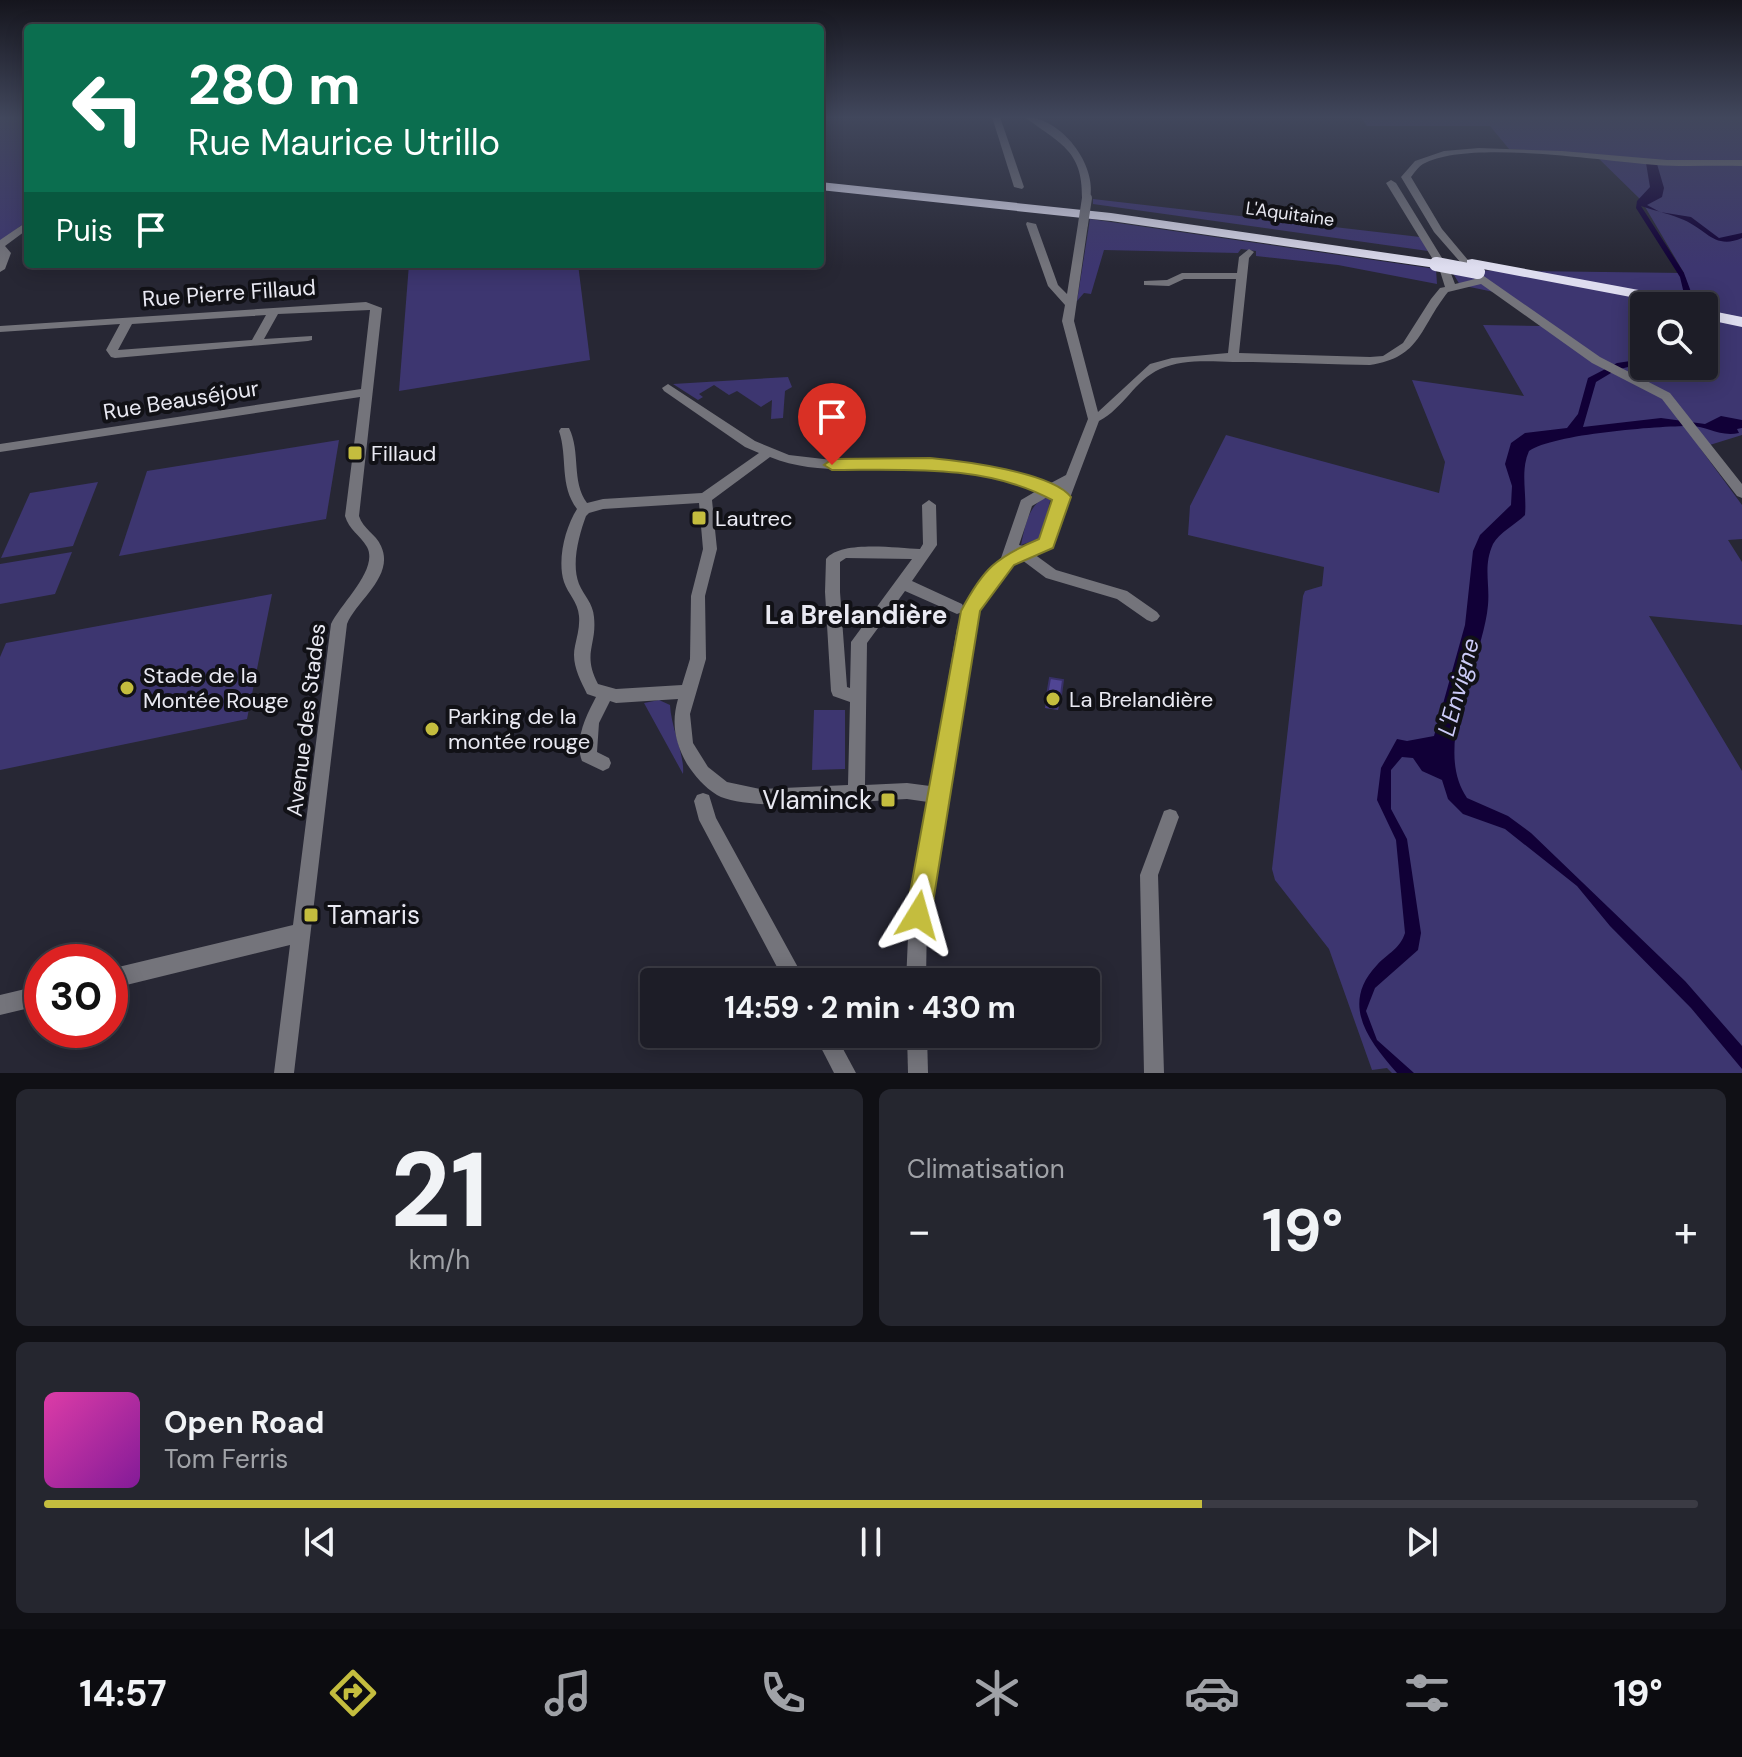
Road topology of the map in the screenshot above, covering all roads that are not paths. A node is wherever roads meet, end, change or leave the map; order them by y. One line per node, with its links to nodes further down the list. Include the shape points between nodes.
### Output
1 (1012, 167): 7 (street)
2 (1083, 167): 20 (street, bridge, via 1087,198)
3 (1413, 167): 14 (street, via 1408,182 1438,230)
4 (824, 179): 12 (highway, L'Aquitaine, via 1176,218)
5 (1391, 183): 17 (street)
6 (824, 186): 12 (highway, L'Aquitaine, via 1124,218)
7 (1019, 187)
8 (1031, 224): 20 (street, via 1053,286)
9 (24, 227): 10 (street)
10 (0, 246): 13 (street, via 6,253)
11 (1249, 252): 15 (street)
12 (1433, 260): 14 (highway, L'Aquitaine, bridge)
13 (0, 269)
14 (1477, 272): 17 (street); 18 (highway, L'Aquitaine); 19 (highway, L'Aquitaine); 38 (street, via 1603,365 1666,396)
15 (1242, 276): 16 (street, via 1182,276 1166,284); 30 (street)
16 (1148, 283)
17 (1450, 286): 30 (street, via 1394,358)
18 (1630, 295)
19 (1630, 300)
20 (1069, 303): 33 (street, via 1070,338)
21 (1718, 309): 23 (highway, L'Aquitaine)
22 (274, 311): 25 (street, Rue Pierre Fillaud); 29 (street); 32 (street, Rue Pierre Fillaud, via 374,307)
23 (1742, 314)
24 (1718, 317): 26 (highway)
25 (128, 320): 27 (street, Rue Pierre Fillaud); 29 (street, via 112,353)
26 (1742, 322)
27 (0, 329)
28 (308, 338): 29 (street)
29 (256, 343)
30 (1233, 358): 33 (street, via 1178,359 1154,367 1111,410)
31 (668, 388): 36 (street)
32 (367, 392): 35 (street, Rue Beauséjour); 55 (street, Avenue des Stades, via 353,522 371,540 376,562 368,584 339,624)
33 (1094, 419): 37 (street, via 1069,479)
34 (565, 431): 41 (street, via 572,448 570,489)
35 (0, 448)
36 (767, 453): 37 (street, via 832,465 956,466); 39 (street)
37 (1056, 493): 42 (street, via 1026,503); 42 (street, via 1046,543)
38 (1742, 493)
39 (705, 498): 41 (street); 47 (street, via 710,549 698,596 698,659)
40 (929, 505): 43 (street, via 930,545)
41 (584, 509): 48 (street, via 577,520 570,579 586,610 582,671 593,689)
42 (1019, 548): 46 (street, via 1051,574 1122,595); 52 (street, via 975,601 965,628)
43 (923, 554): 44 (street); 49 (street, via 844,553 833,559 830,592 840,652 839,691)
44 (902, 583): 45 (street); 49 (street, via 859,642)
45 (957, 608)
46 (1152, 616)
47 (687, 692): 48 (street); 51 (street, via 682,714 685,745 711,782 760,797)
48 (605, 695): 50 (street, via 591,723 588,756)
49 (857, 698): 51 (street)
50 (603, 763)
51 (856, 793): 52 (street)
52 (937, 795): 57 (street, via 918,915)
53 (703, 801): 56 (street, via 708,820)
54 (1170, 817): 66 (street, via 1149,875)
55 (301, 933): 58 (street); 63 (street, Avenue des Stades)
56 (788, 968)
57 (916, 968)
58 (128, 975)
59 (24, 999): 60 (street)
60 (0, 1005)
61 (832, 1048): 64 (street)
62 (917, 1048): 65 (street)
63 (284, 1073)
64 (846, 1073)
65 (918, 1073)
66 (1154, 1073)

